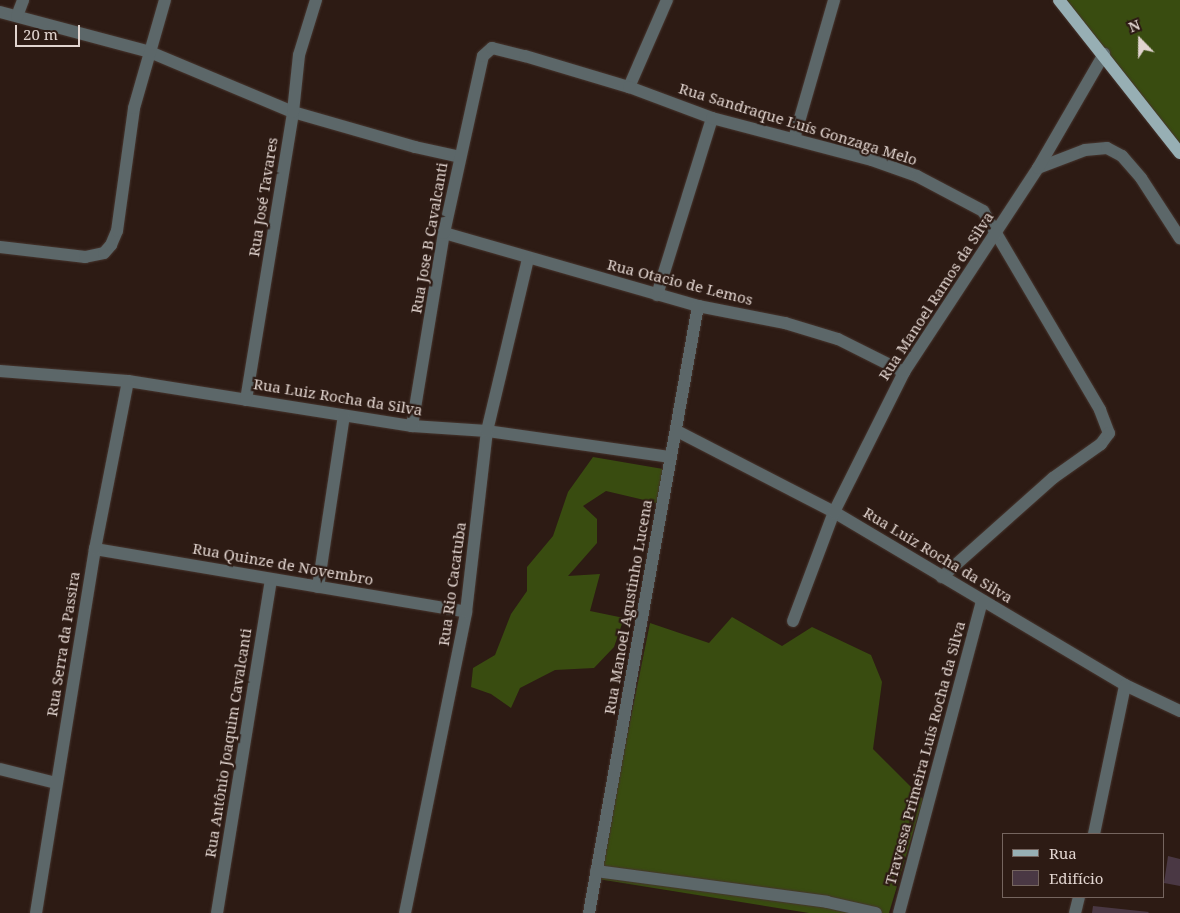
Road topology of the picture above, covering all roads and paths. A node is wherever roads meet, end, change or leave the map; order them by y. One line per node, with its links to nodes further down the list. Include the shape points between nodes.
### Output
1 (23, 0): 8 (street)
2 (165, 0): 9 (street)
3 (316, 0): 13 (street, Rua José Tavares, via 299,55)
4 (667, 0): 12 (street)
5 (834, 0): 15 (street)
6 (1059, 0): 10 (main road)
7 (0, 12): 8 (street)
8 (17, 16): 9 (street)
9 (150, 52): 13 (street); 22 (street, via 134,108 118,224 111,245 104,253 85,257)
10 (1104, 54): 16 (main road); 18 (street, Rua Manoel Ramos da Silva)
11 (483, 56): 12 (street, Rua Sandraque Luís Gonzaga Melo, via 488,48 496,48); 17 (street, Rua Jose B Cavalcanti)
12 (629, 87): 14 (street, Rua Sandraque Luís Gonzaga Melo)
13 (293, 112): 17 (street); 29 (street, Rua José Tavares)
14 (712, 118): 15 (street, Rua Sandraque Luís Gonzaga Melo); 24 (street)
15 (794, 139): 19 (street, Rua Sandraque Luís Gonzaga Melo, via 916,176 983,211)
16 (1180, 153)
17 (460, 157): 20 (street, Rua Jose B Cavalcanti)
18 (1038, 168): 19 (street, Rua Manoel Ramos da Silva); 21 (street, via 1085,150 1107,148 1122,156 1141,178)
19 (997, 231): 27 (street, Rua Manoel Ramos da Silva); 37 (street, Rua Sandraque Luís Gonzaga Melo, via 1109,433 1101,444 1053,478)
20 (444, 233): 23 (street, Rua Otacio de Lemos); 31 (street, Rua Jose B Cavalcanti)
21 (1180, 238)
22 (0, 246)
23 (528, 259): 24 (street, Rua Otacio de Lemos); 32 (street, Rua Rio Cacatuba)
24 (657, 295): 25 (street, Rua Otacio de Lemos)
25 (698, 306): 27 (street, Rua Otacio de Lemos, via 785,323 838,339); 33 (street, Rua Manoel Agustinho Lucena)
26 (0, 371): 28 (street, Rua Luiz Rocha da Silva)
27 (904, 372): 35 (street, Rua Manoel Ramos da Silva)
28 (128, 381): 29 (street, Rua Luiz Rocha da Silva); 36 (street, Rua Serra da Passira)
29 (246, 400): 30 (street, Rua Luiz Rocha da Silva)
30 (344, 416): 31 (street, Rua Luiz Rocha da Silva); 39 (street)
31 (412, 426): 32 (street, Rua Luiz Rocha da Silva)
32 (487, 431): 34 (street, Rua Luiz Rocha da Silva); 41 (street, Rua Rio Cacatuba)
33 (677, 431): 34 (street, Rua Manoel Agustinho Lucena); 35 (street, Rua Luiz Rocha da Silva)
34 (670, 457): 48 (street, Rua Manoel Agustinho Lucena, via 652,554 644,622)
35 (834, 512): 37 (street, Rua Luiz Rocha da Silva); 42 (street, Rua Manoel Ramos da Silva)
36 (95, 548): 38 (street, Rua Quinze de Novembro); 46 (street, Rua Serra da Passira)
37 (942, 578): 40 (street, Rua Luiz Rocha da Silva)
38 (271, 579): 39 (street, Rua Quinze de Novembro); 51 (street, Rua Antônio Joaquim Cavalcanti)
39 (318, 587): 41 (street, Rua Quinze de Novembro)
40 (982, 601): 43 (street, Rua Luiz Rocha da Silva); 55 (street, Travessa Primeira Luís Rocha da Silva)
41 (466, 612): 52 (street, Rua Rio Cacatuba)
42 (793, 621)
43 (1125, 685): 44 (street, Rua Luiz Rocha da Silva); 47 (street)
44 (1180, 711)
45 (0, 768): 46 (street)
46 (56, 784): 50 (street, Rua Serra da Passira)
47 (1094, 833)
48 (596, 870): 53 (street, Rua Manoel Agustinho Lucena); 54 (street, via 827,902)
49 (1079, 898): 56 (street)
50 (36, 913)
51 (217, 913)
52 (404, 913)
53 (589, 913)
54 (876, 913)
55 (900, 913)
56 (1075, 913)

